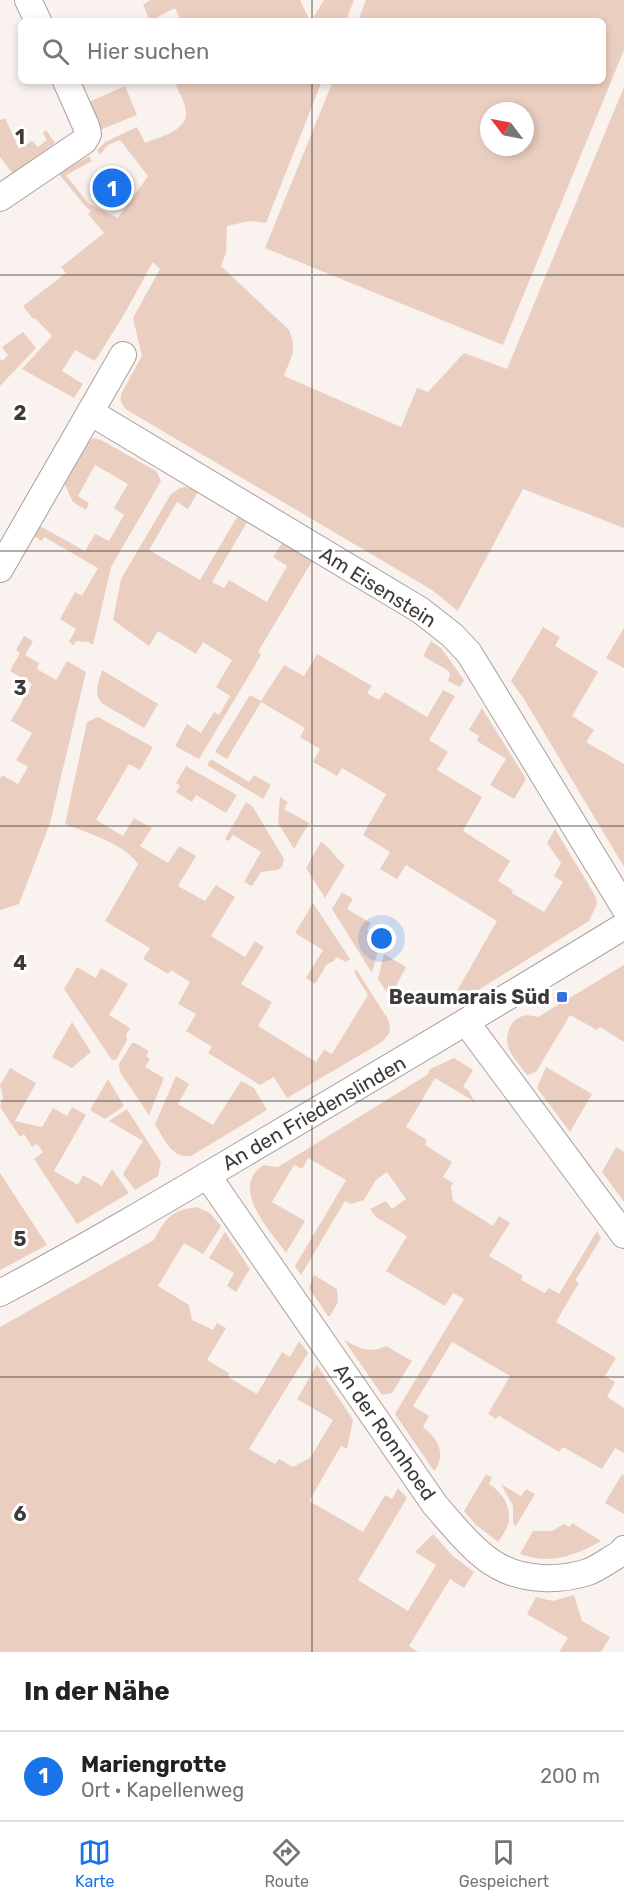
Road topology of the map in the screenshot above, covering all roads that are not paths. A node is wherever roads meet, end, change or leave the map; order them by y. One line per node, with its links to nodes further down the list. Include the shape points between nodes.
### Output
1 (28, 0): 2 (street)
2 (37, 18)
3 (67, 84): 4 (street, via 86,126 88,134 84,141)
4 (0, 198)
5 (123, 355): 6 (street)
6 (90, 412): 7 (street); 8 (street, Am Eisenstein, via 420,610 452,635 469,653)
7 (0, 569)
8 (624, 907)
9 (624, 926): 10 (street, An den Friedenslinden)
10 (466, 1022): 11 (street, An den Friedenslinden); 12 (street)
11 (207, 1175): 13 (street, An den Friedenslinden); 14 (street, An der Ronnhoed, via 435,1505 465,1539 497,1566 526,1576 556,1578 589,1572)
12 (624, 1235)
13 (0, 1293)
14 (624, 1550)

